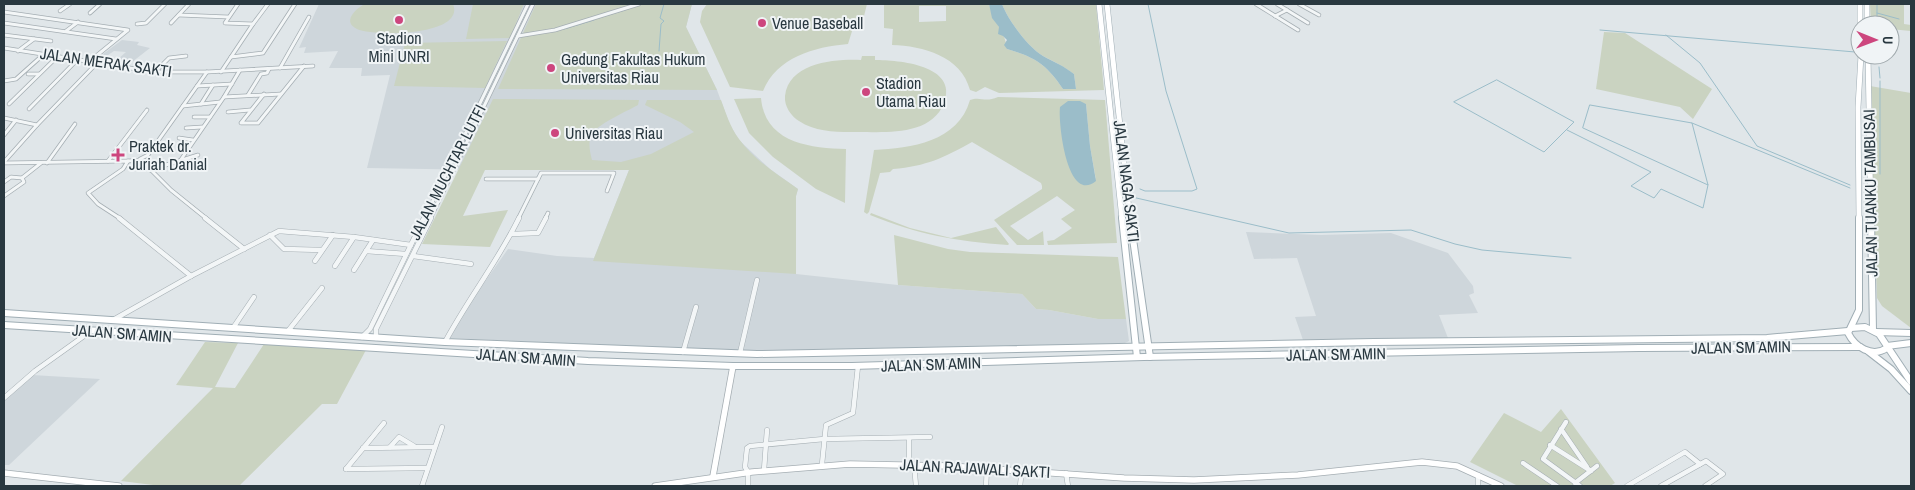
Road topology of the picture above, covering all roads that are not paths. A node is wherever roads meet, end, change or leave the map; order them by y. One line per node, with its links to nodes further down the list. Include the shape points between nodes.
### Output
1 (70, 4): 16 (street)
2 (100, 4): 19 (street)
3 (165, 4): 29 (street, via 146,23)
4 (189, 4): 20 (street)
5 (238, 4): 23 (street)
6 (268, 4): 30 (street)
7 (295, 4): 44 (street, via 261,54)
8 (528, 4): 112 (street, JALAN MUCHTAR LUTFI)
9 (532, 4): 35 (street, JALAN MUCHTAR LUTFI)
10 (639, 4): 35 (street, via 555,30)
11 (1099, 4): 144 (main road, JALAN NAGA SAKTI)
12 (1107, 4): 146 (main road, JALAN NAGA SAKTI, via 1125,180)
13 (1256, 4): 21 (street)
14 (1277, 4): 17 (street)
15 (1300, 4): 17 (street); 22 (street)
16 (60, 11)
17 (1288, 11): 21 (street); 28 (street)
18 (4, 12): 25 (street)
19 (90, 13)
20 (179, 15): 23 (street); 27 (street)
21 (1275, 16): 31 (street)
22 (1319, 16)
23 (228, 17): 30 (street, via 225,23)
24 (309, 17): 52 (street)
25 (78, 22): 33 (street); 37 (street, via 128,30)
26 (4, 23): 33 (street)
27 (171, 23)
28 (1308, 23)
29 (137, 24)
30 (253, 24): 44 (street)
31 (1298, 30)
32 (9, 31): 34 (street)
33 (66, 31): 37 (street)
34 (4, 35): 36 (street)
35 (518, 36): 113 (street, JALAN MUCHTAR LUTFI)
36 (34, 39): 38 (street); 40 (street)
37 (116, 39): 46 (street)
38 (51, 41)
39 (4, 48): 40 (street, JALAN MERAK SAKTI)
40 (18, 50): 41 (street, JALAN MERAK SAKTI)
41 (44, 54): 42 (street, JALAN MERAK SAKTI); 60 (street, via 16,79)
42 (58, 56): 45 (street, JALAN MERAK SAKTI); 59 (street)
43 (186, 56): 55 (street, via 169,58)
44 (230, 57): 57 (street)
45 (78, 60): 46 (street, JALAN MERAK SAKTI); 73 (street)
46 (90, 61): 47 (street, JALAN MERAK SAKTI)
47 (98, 62): 55 (street, JALAN MERAK SAKTI); 83 (street)
48 (1860, 65): 72 (main road, JALAN TUANKU TAMBUSAI)
49 (1868, 65): 76 (main road, JALAN TUANKU TAMBUSAI)
50 (304, 66): 51 (street); 52 (street, JALAN MERAK SAKTI); 65 (street)
51 (313, 66)
52 (280, 68): 53 (street, JALAN MERAK SAKTI)
53 (269, 69): 54 (street, JALAN MERAK SAKTI); 66 (street, via 261,74)
54 (240, 70): 57 (street, JALAN MERAK SAKTI); 61 (street)
55 (155, 72): 56 (street, JALAN MERAK SAKTI)
56 (206, 72): 57 (street, JALAN MERAK SAKTI); 63 (street)
57 (221, 72)
58 (28, 74): 59 (street)
59 (40, 74): 69 (street)
60 (4, 81)
61 (232, 84): 62 (street); 67 (street)
62 (214, 85): 63 (street); 70 (street)
63 (197, 86): 71 (street)
64 (264, 94): 65 (street); 66 (street); 75 (street)
65 (281, 94): 75 (street, via 258,123 241,123)
66 (248, 95): 67 (street)
67 (224, 97): 68 (street)
68 (220, 102): 70 (street); 79 (street)
69 (9, 104)
70 (200, 104): 71 (street)
71 (183, 106): 90 (street, via 148,155)
72 (1858, 107): 76 (main road); 132 (main road, JALAN TUANKU TAMBUSAI, via 1859,310)
73 (30, 109)
74 (147, 110): 91 (street)
75 (250, 110): 77 (street)
76 (1868, 110): 135 (main road, JALAN TUANKU TAMBUSAI)
77 (228, 112)
78 (194, 117): 79 (street)
79 (210, 117): 84 (street)
80 (4, 118): 81 (street)
81 (16, 120): 83 (street); 86 (street)
82 (75, 124): 96 (street)
83 (37, 125): 94 (street)
84 (202, 127): 85 (street); 88 (street)
85 (186, 128)
86 (4, 135)
87 (179, 138): 88 (street)
88 (193, 140): 93 (street)
89 (198, 155): 93 (street)
90 (140, 160): 92 (street); 97 (street)
91 (108, 161): 92 (street); 96 (street)
92 (128, 161): 123 (street, via 124,168 88,193 95,202)
93 (180, 161): 97 (street)
94 (4, 163): 95 (street)
95 (41, 163): 96 (street); 100 (street)
96 (47, 163)
97 (150, 170): 114 (street)
98 (4, 176): 99 (street)
99 (11, 177): 100 (street); 103 (street)
100 (22, 178): 105 (street, via 25,181)
101 (486, 179): 102 (street)
102 (538, 179): 104 (street, via 541,173 614,173); 108 (street)
103 (4, 182)
104 (607, 191)
105 (4, 196)
106 (548, 213): 108 (street, via 538,234)
107 (333, 234): 109 (street, via 284,230); 110 (street); 115 (street)
108 (512, 234): 141 (street)
109 (270, 235): 114 (street); 115 (street, via 284,248)
110 (354, 237): 111 (street); 121 (street)
111 (373, 240): 112 (street); 116 (street)
112 (410, 244): 113 (street); 117 (street, JALAN MUCHTAR LUTFI)
113 (418, 245): 118 (street, JALAN MUCHTAR LUTFI)
114 (244, 249): 123 (street)
115 (322, 250): 119 (street)
116 (366, 251): 117 (street); 122 (street)
117 (406, 254): 138 (street, JALAN MUCHTAR LUTFI, via 370,328)
118 (413, 256): 120 (street); 139 (street, JALAN MUCHTAR LUTFI, via 376,329)
119 (315, 261)
120 (471, 264)
121 (335, 266)
122 (354, 270)
123 (191, 276): 129 (street)
124 (757, 280): 149 (street)
125 (322, 288): 134 (street)
126 (254, 297): 131 (street)
127 (696, 307): 148 (street)
128 (4, 313): 129 (main road, JALAN SM AMIN)
129 (112, 321): 131 (main road, JALAN SM AMIN)
130 (4, 325): 133 (main road, JALAN SM AMIN)
131 (233, 328): 134 (main road, JALAN SM AMIN)
132 (1850, 329): 135 (main road, JALAN SM AMIN, via 1861,326); 143 (main road, JALAN SM AMIN, via 1811,336 1767,338); 147 (main road, via 1852,340)
133 (91, 331): 140 (main road, JALAN SM AMIN); 158 (street, via 35,370)
134 (288, 331): 136 (main road, JALAN SM AMIN)
135 (1874, 331): 137 (main road, JALAN SM AMIN); 145 (main road, via 1885,340)
136 (300, 332): 138 (main road, JALAN SM AMIN); 140 (main road)
137 (1911, 334)
138 (362, 337): 139 (main road, JALAN SM AMIN)
139 (376, 338): 141 (main road, JALAN SM AMIN)
140 (294, 342): 154 (main road, JALAN SM AMIN, via 588,361)
141 (445, 342): 148 (main road, JALAN SM AMIN)
142 (1911, 343): 145 (main road, JALAN SM AMIN)
143 (1205, 346): 146 (main road, JALAN SM AMIN); 151 (main road)
144 (1137, 347): 146 (main road, JALAN SM AMIN); 150 (main road, JALAN SM AMIN); 153 (main road, JALAN NAGA SAKTI)
145 (1887, 347): 147 (main road, JALAN SM AMIN, via 1878,352); 156 (main road)
146 (1149, 348): 152 (main road, JALAN NAGA SAKTI)
147 (1863, 348): 151 (main road, JALAN SM AMIN); 157 (main road, via 1891,368)
148 (683, 352): 149 (main road, JALAN SM AMIN)
149 (740, 353): 150 (main road, JALAN SM AMIN)
150 (852, 353): 155 (main road)
151 (1209, 356): 152 (main road, JALAN SM AMIN)
152 (1150, 357): 153 (main road, JALAN SM AMIN)
153 (1137, 358): 155 (main road, JALAN SM AMIN)
154 (733, 366): 155 (main road, JALAN SM AMIN); 187 (main road)
155 (855, 366): 166 (street, via 853,413 826,425)
156 (1911, 382)
157 (1911, 391)
158 (4, 398)
159 (384, 422): 172 (street)
160 (1566, 422): 163 (street)
161 (442, 427): 171 (street)
162 (767, 430): 167 (street)
163 (1561, 430): 168 (street); 181 (street)
164 (930, 437): 165 (street)
165 (909, 438): 166 (street); 175 (street)
166 (824, 439): 167 (street); 174 (street)
167 (765, 444): 182 (street); 183 (street, via 747,448 745,467)
168 (1550, 445): 181 (street); 189 (street, via 1543,460)
169 (390, 447): 170 (street); 170 (street, via 399,437); 172 (street)
170 (416, 447): 171 (street)
171 (434, 447): 178 (street)
172 (363, 448): 178 (street, via 347,470)
173 (1523, 462): 201 (street)
174 (822, 464): 175 (main road, JALAN RAJAWALI SAKTI); 182 (main road, JALAN RAJAWALI SAKTI)
175 (911, 464): 179 (main road, JALAN RAJAWALI SAKTI); 195 (street)
176 (1700, 464): 203 (street, via 1685,452); 204 (street); 205 (street, via 1708,461 1722,474)
177 (1597, 466): 181 (street)
178 (427, 468): 192 (street)
179 (987, 468): 180 (main road, JALAN RAJAWALI SAKTI); 196 (street)
180 (1022, 469): 185 (main road, JALAN RAJAWALI SAKTI); 197 (street)
181 (1590, 469): 189 (street)
182 (764, 470): 183 (main road, JALAN RAJAWALI SAKTI)
183 (748, 472): 187 (main road, JALAN RAJAWALI SAKTI); 194 (street)
184 (4, 473): 188 (main road)
185 (1066, 473): 186 (main road, JALAN RAJAWALI SAKTI, via 1127,478 1229,479 1430,462 1458,466); 198 (street)
186 (1478, 475): 199 (street); 200 (main road, JALAN RAJAWALI SAKTI)
187 (713, 476): 193 (main road, JALAN RAJAWALI SAKTI)
188 (76, 480): 190 (street); 191 (main road)
189 (1575, 483): 202 (street)
190 (72, 486)
191 (119, 486)
192 (422, 486)
193 (655, 486)
194 (748, 486)
195 (916, 486)
196 (986, 486)
197 (1020, 486)
198 (1068, 486)
199 (1478, 486)
200 (1501, 486)
201 (1557, 486)
202 (1580, 486)
203 (1627, 486)
204 (1661, 486)
205 (1705, 486)

